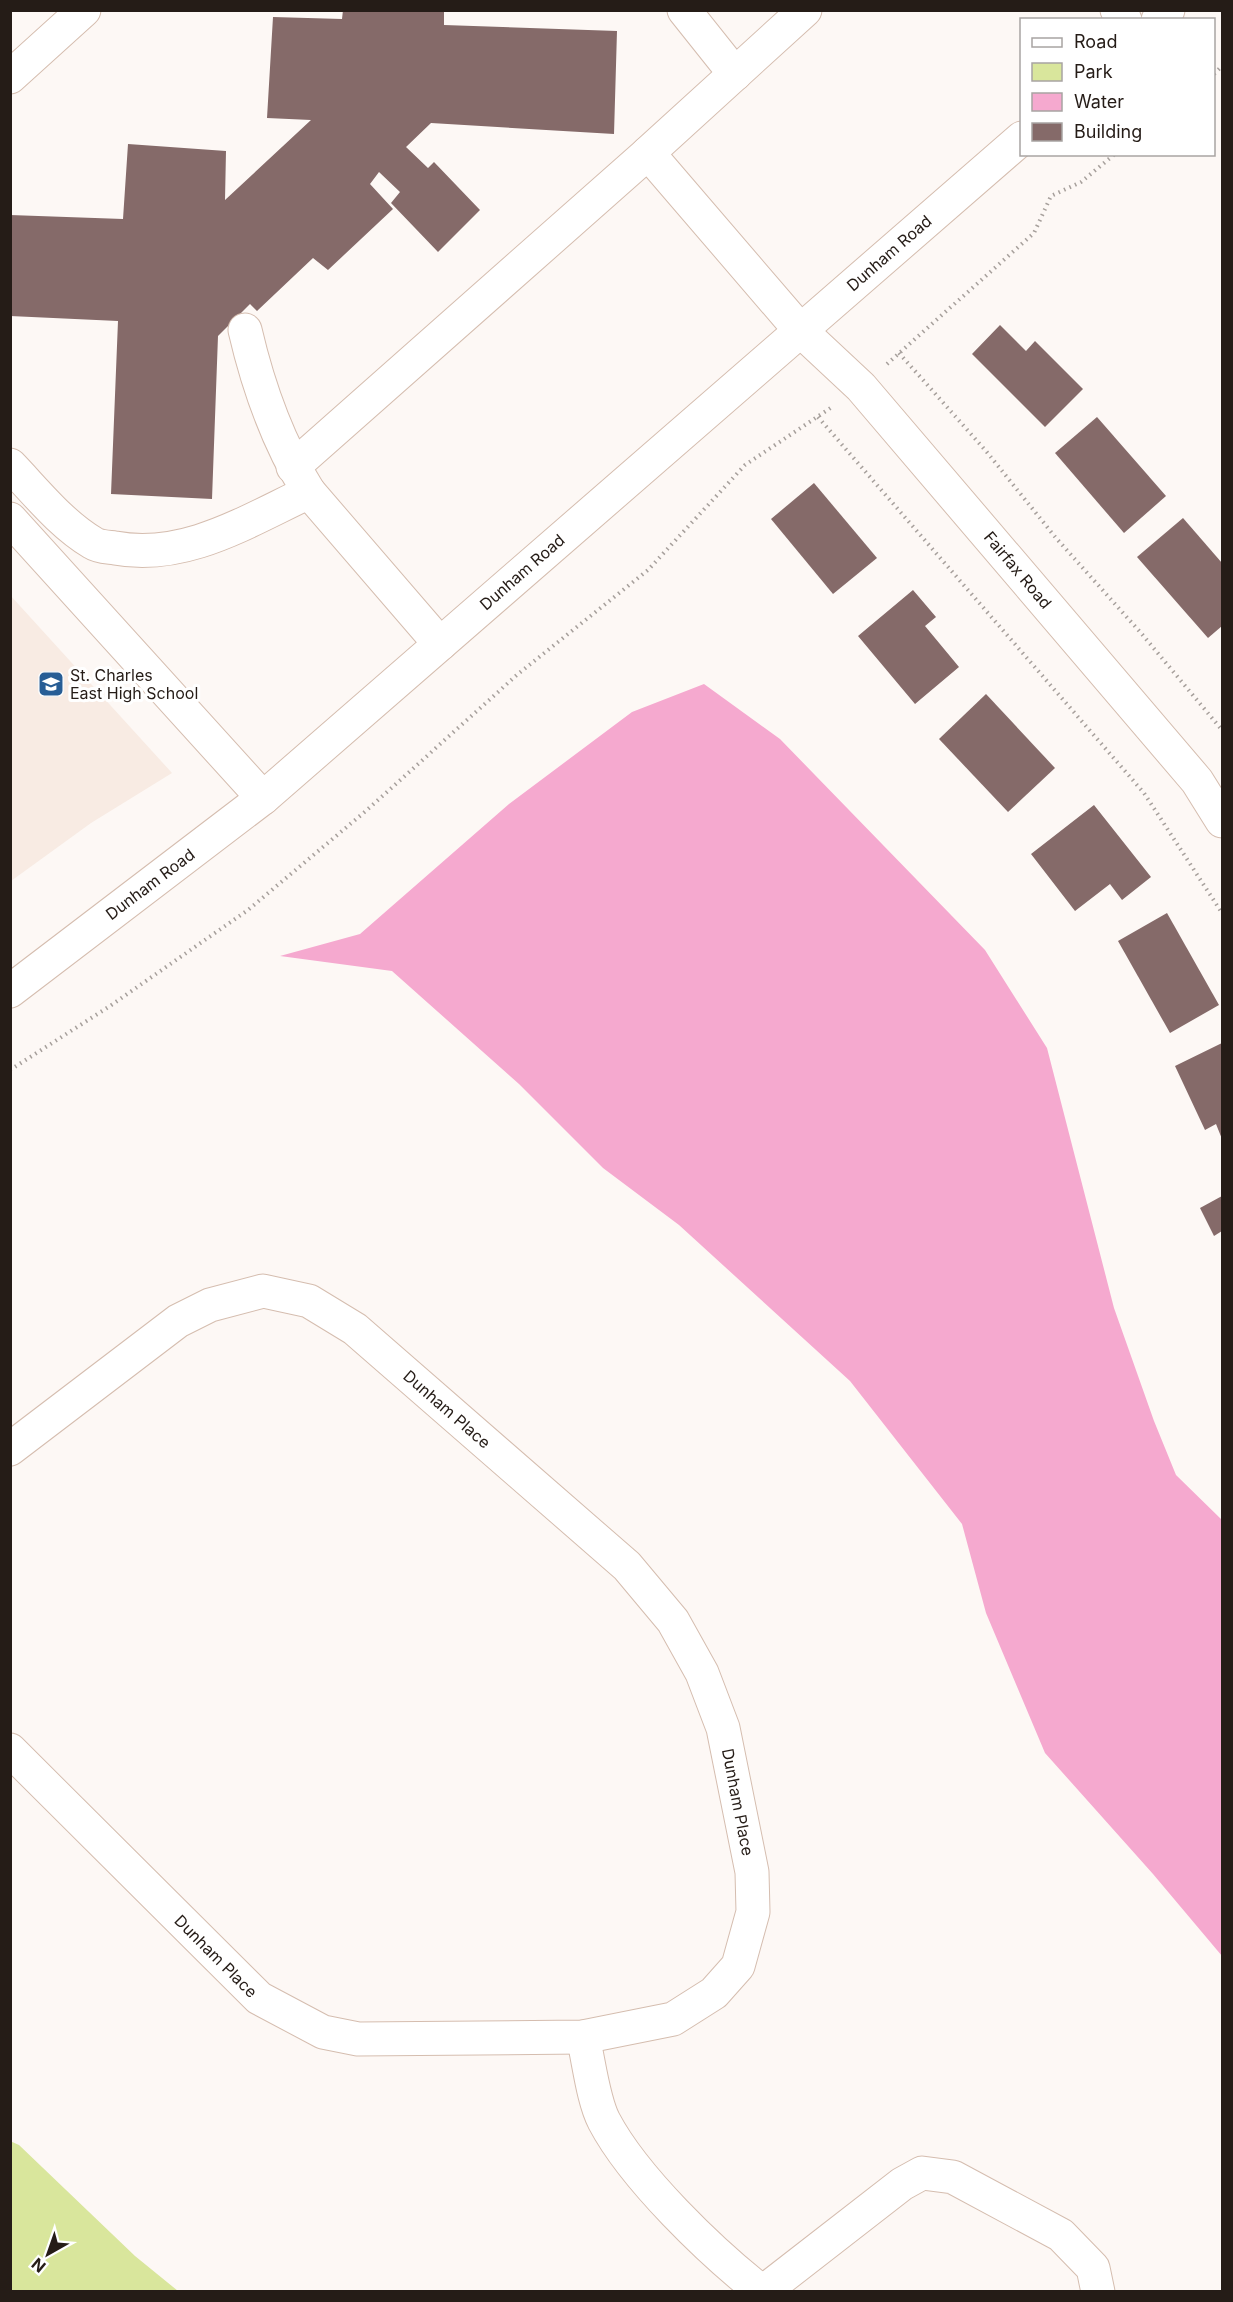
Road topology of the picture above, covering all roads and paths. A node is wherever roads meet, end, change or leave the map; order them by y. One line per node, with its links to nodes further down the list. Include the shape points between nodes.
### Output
1 (84, 10): 5 (street)
2 (684, 10): 4 (street)
3 (805, 10): 4 (street)
4 (735, 74): 7 (street)
5 (10, 77)
6 (1020, 140): 10 (street, Dunham Road)
7 (648, 153): 10 (street, Fairfax Road); 15 (street)
8 (1113, 156): 11 (path, via 1081,182 1051,196 1034,233)
9 (245, 330): 15 (street, via 253,363)
10 (800, 330): 12 (street, Fairfax Road); 17 (street, Dunham Road)
11 (899, 353): 12 (path); 18 (path)
12 (861, 387): 13 (path); 20 (street, Fairfax Road, via 1197,781)
13 (818, 417): 21 (path, via 1144,793); 23 (path, via 746,465 648,570 518,674 367,810 248,910)
14 (10, 465): 15 (street, via 62,520 95,545 134,552 177,550 218,535)
15 (301, 480): 17 (street)
16 (10, 519): 19 (street)
17 (440, 644): 19 (street, Dunham Road)
18 (1222, 730)
19 (263, 798): 22 (street, Dunham Road)
20 (1222, 821)
21 (1222, 913)
22 (10, 991)
23 (10, 1070)
24 (10, 1449): 26 (street, Dunham Place, via 178,1321 210,1305 263,1291 309,1301 355,1329 627,1566 674,1621 702,1673 723,1728 752,1872 753,1912 738,1966 714,1993 673,2019)
25 (10, 1750): 26 (street, Dunham Place, via 259,1998 287,2015 322,2032 358,2039)
26 (584, 2037): 27 (street, via 603,2119 623,2152 726,2264)
27 (763, 2292): 28 (street, via 902,2184 922,2173 953,2177 1061,2235 1093,2268)
28 (1098, 2292)

